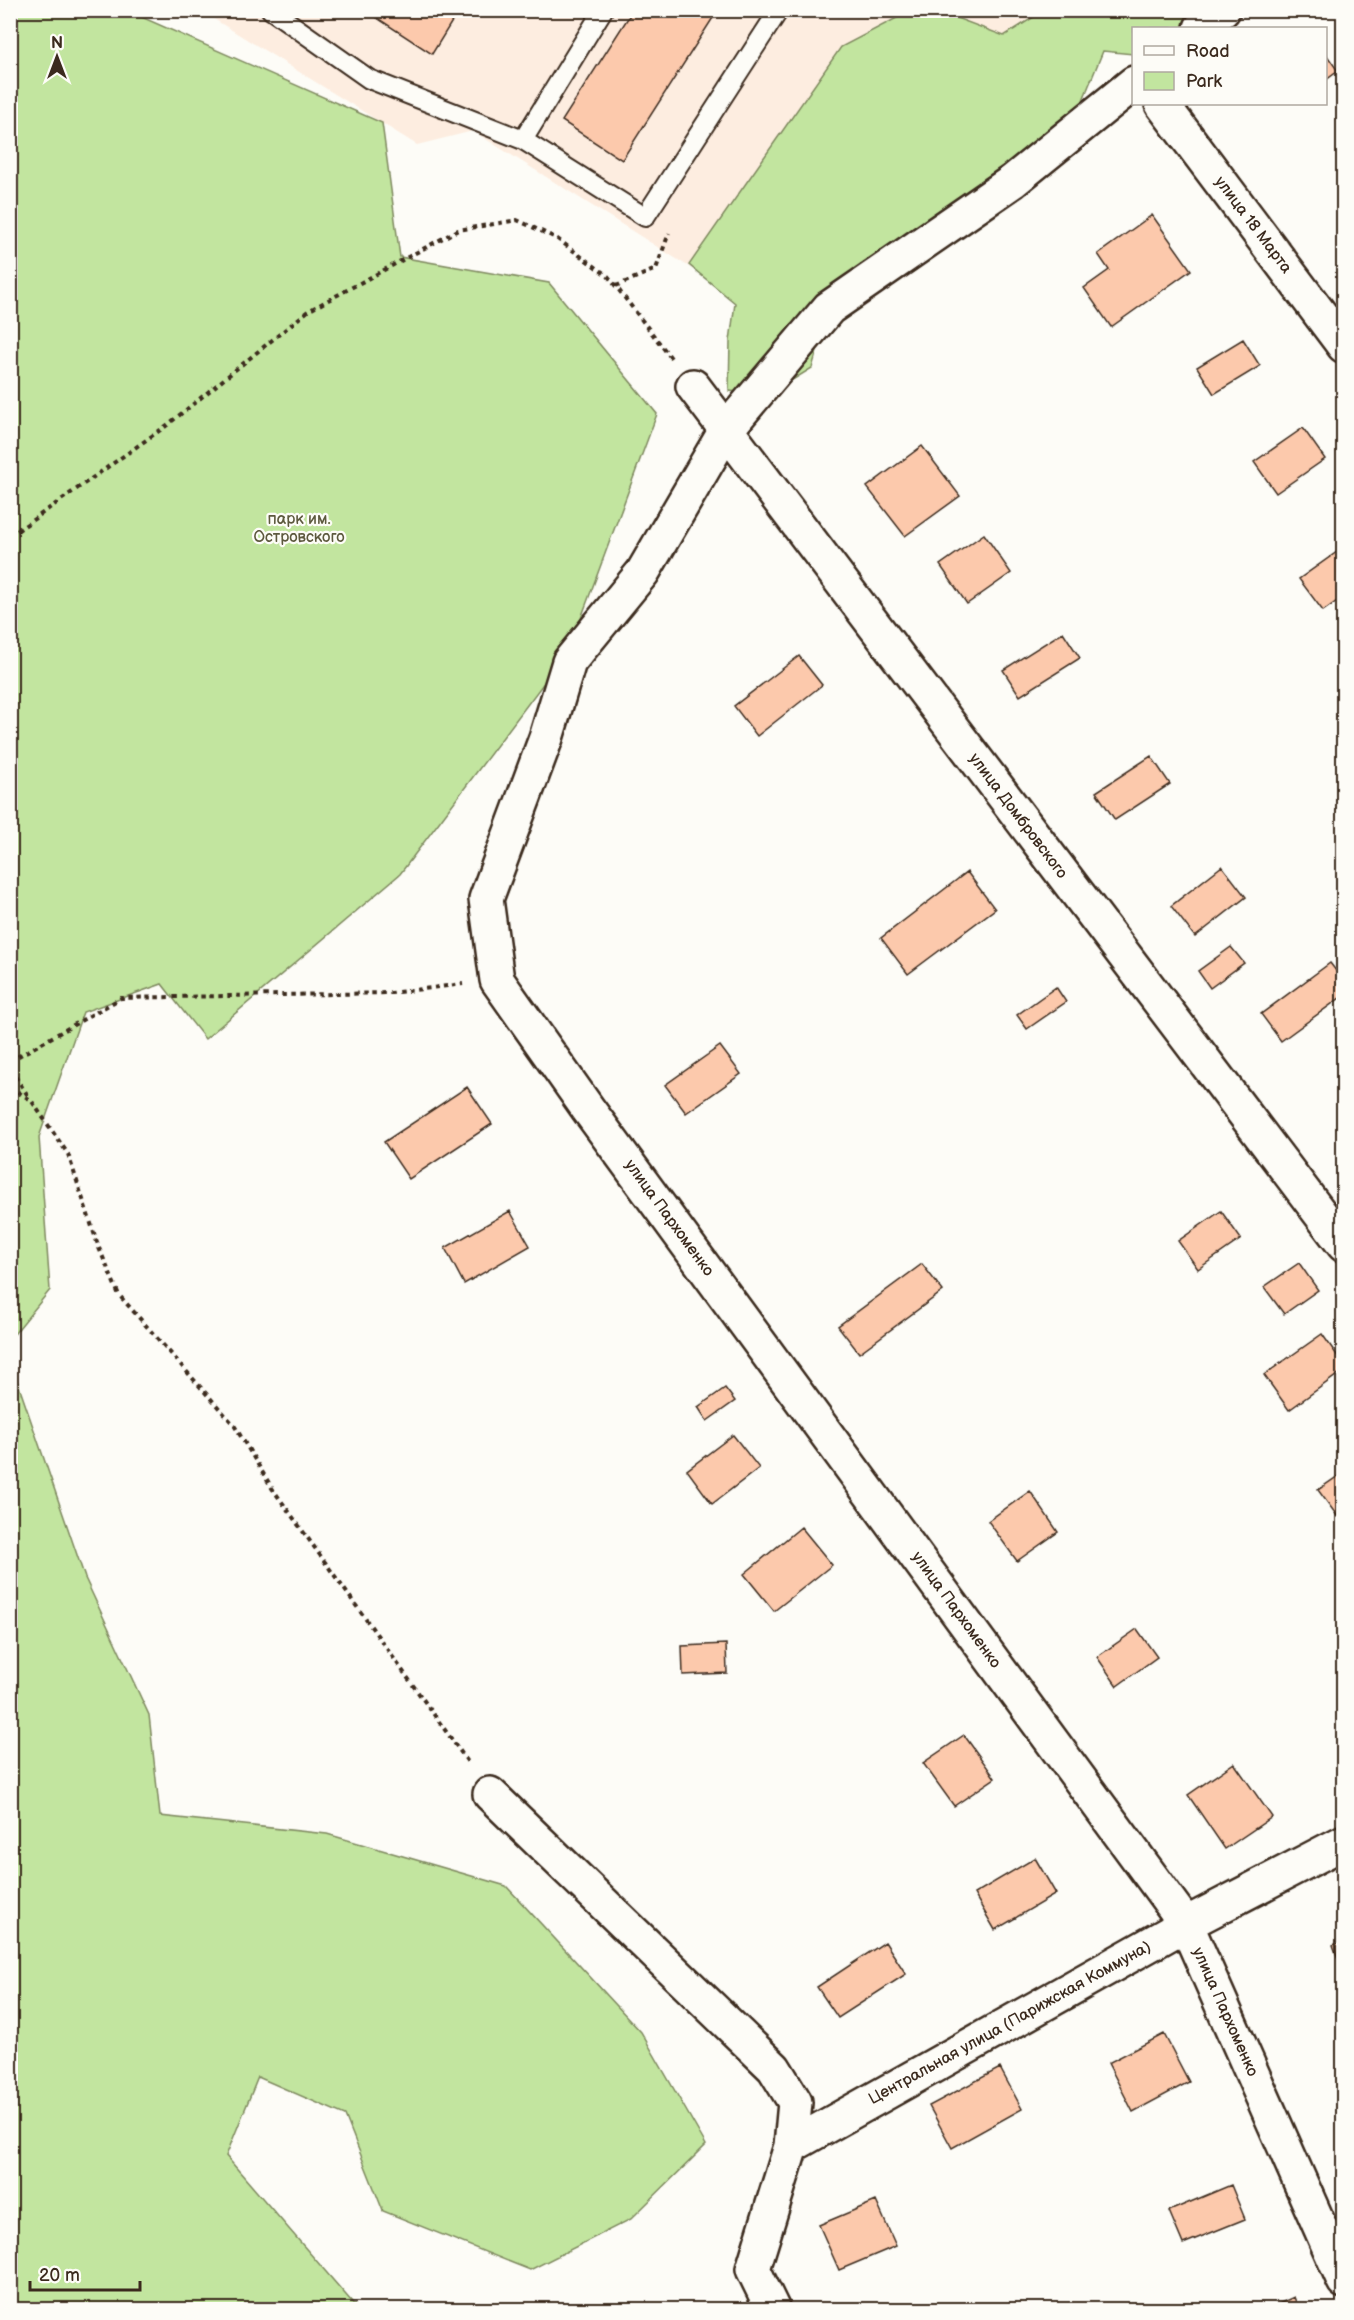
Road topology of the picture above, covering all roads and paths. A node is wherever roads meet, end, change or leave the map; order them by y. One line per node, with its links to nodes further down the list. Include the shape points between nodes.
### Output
1 (270, 10): 8 (lane, via 369,79)
2 (603, 10): 8 (lane)
3 (778, 10): 9 (lane)
4 (1223, 10): 5 (street)
5 (1202, 27)
6 (1132, 85): 13 (street, via 1013,181 829,308)
7 (1163, 105): 11 (street, улица 18 Марта)
8 (523, 140): 9 (lane)
9 (645, 217): 10 (path, via 670,231 656,269)
10 (616, 286): 12 (path); 14 (path, via 556,238 518,220 458,230 308,311 166,426)
11 (1344, 346)
12 (693, 386): 13 (street, улица Домбровского)
13 (726, 430): 15 (street, via 643,572 569,662 546,738 486,898); 20 (street, улица Домбровского)
14 (10, 536)
15 (497, 980): 16 (path, via 391,993 121,998); 23 (street, улица Пархоменко)
16 (10, 1061)
17 (10, 1069): 19 (path)
18 (10, 1087): 19 (path)
19 (31, 1100): 21 (path, via 68,1154 119,1295 234,1425 272,1488)
20 (1344, 1245)
21 (490, 1794): 24 (street, via 774,2068 795,2102)
22 (1344, 1842): 23 (street, Центральная улица (Парижская Коммуна))
23 (1186, 1924): 24 (street, Центральная улица (Парижская Коммуна)); 25 (street, улица Пархоменко)
24 (790, 2146): 26 (street, via 753,2269)
25 (1344, 2281)
26 (773, 2310)

